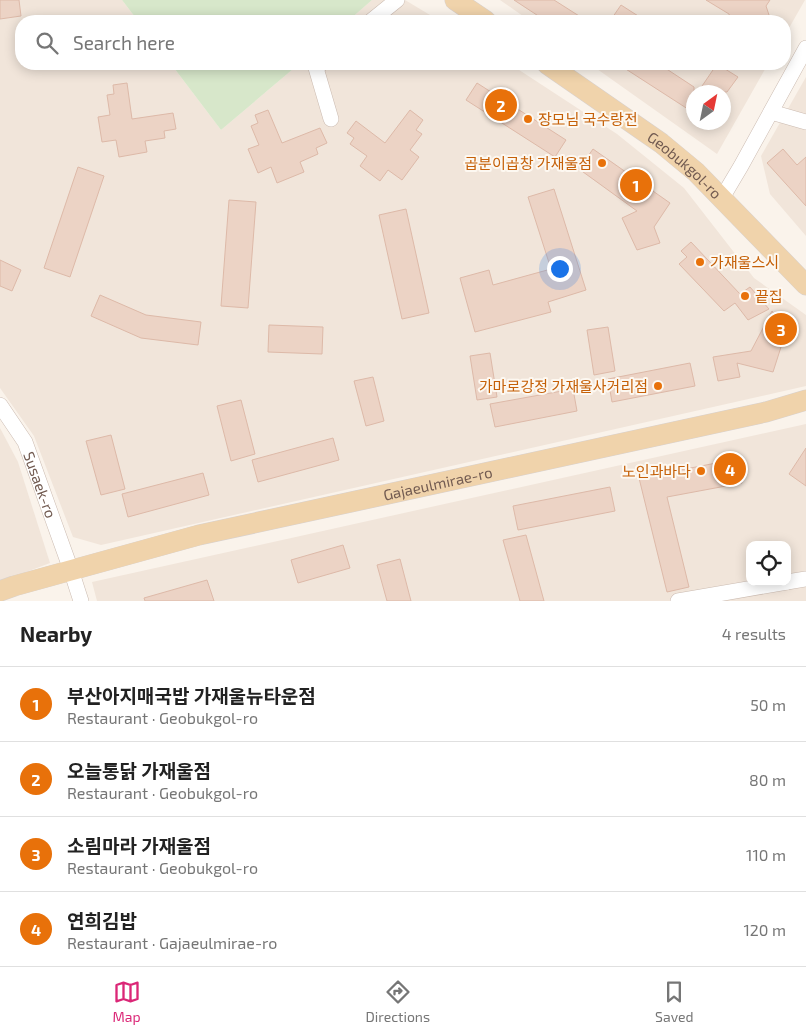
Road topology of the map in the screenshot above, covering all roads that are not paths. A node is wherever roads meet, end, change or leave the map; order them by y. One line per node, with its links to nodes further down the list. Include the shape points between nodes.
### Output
1 (397, 0): 3 (street)
2 (455, 0): 4 (main road)
3 (379, 15)
4 (477, 15)
5 (806, 48): 8 (street)
6 (317, 70): 9 (street)
7 (556, 70): 11 (main road, Geobukgol-ro, via 661,143)
8 (771, 112): 10 (street); 11 (street)
9 (331, 119)
10 (806, 122)
11 (722, 198): 12 (main road, Geobukgol-ro)
12 (806, 285)
13 (806, 400): 15 (main road, Gajaeulmirae-ro, via 766,412 199,535)
14 (0, 405): 15 (street, Susaek-ro, via 25,442)
15 (71, 570): 19 (main road, Gajaeulmirae-ro); 20 (street)
16 (806, 579): 17 (street)
17 (791, 581)
18 (764, 586): 21 (street)
19 (0, 591)
20 (81, 601)
21 (678, 601)

